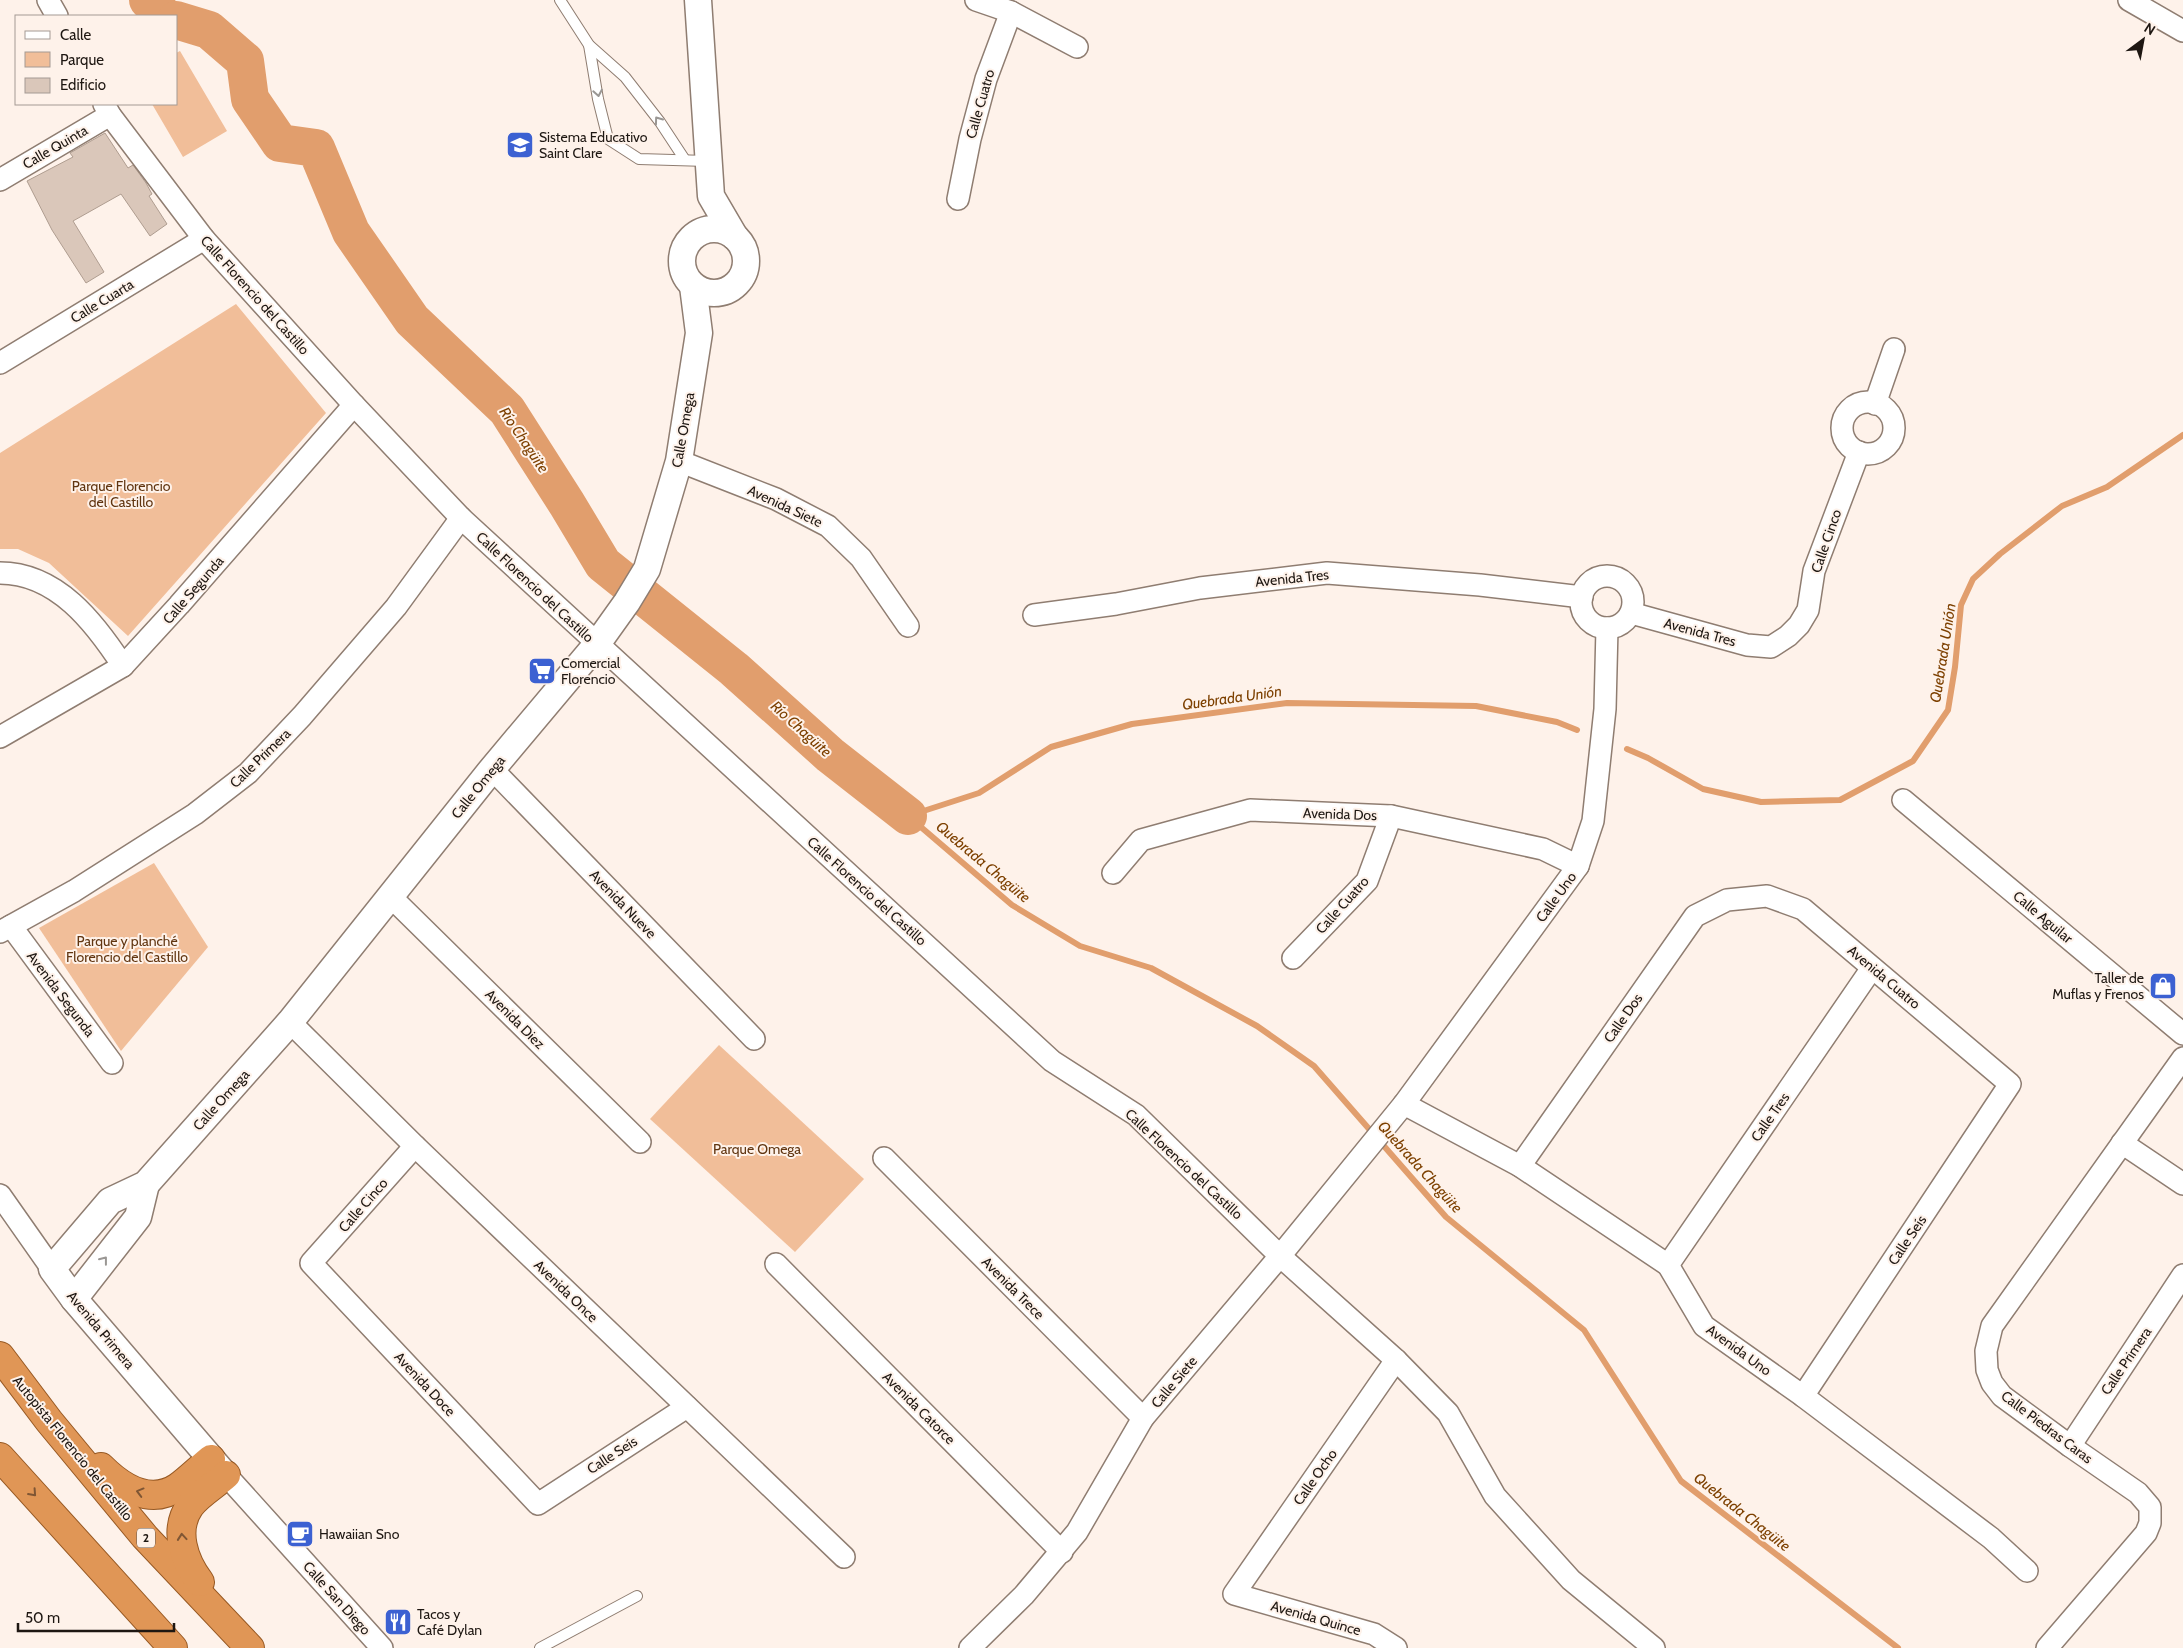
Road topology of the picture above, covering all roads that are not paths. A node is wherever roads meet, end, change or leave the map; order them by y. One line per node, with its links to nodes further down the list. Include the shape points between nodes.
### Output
1 (48, 0): 7 (street)
2 (560, 0): 9 (lane)
3 (698, 0): 12 (street)
4 (976, 0): 6 (street)
5 (2129, 0): 8 (street)
6 (1011, 12): 10 (street); 15 (street, Calle Cuatro, via 986,79)
7 (56, 15)
8 (2183, 31)
9 (589, 45): 12 (lane, one-way to 9, via 660,122 625,77); 12 (lane, one-way to 12, via 608,139 639,158)
10 (1077, 46)
11 (107, 110): 13 (street, Calle Quinta); 18 (street, Calle Florencio del Castillo)
12 (696, 160): 14 (street)
13 (0, 180)
14 (711, 196): 16 (street); 17 (street)
15 (958, 199)
16 (696, 234): 17 (street, via 716,229); 19 (street, via 683,254 682,266)
17 (735, 237): 20 (street, via 744,250 746,266 736,286)
18 (204, 239): 23 (street, Calle Cuarta); 25 (street, Calle Florencio del Castillo)
19 (694, 286): 20 (street, via 715,294); 21 (street, Calle Omega)
20 (726, 291): 21 (street, Calle Omega)
21 (699, 334): 27 (street, Calle Omega)
22 (1894, 349): 24 (street)
23 (0, 363)
24 (1875, 404): 26 (street, via 1861,403 1853,407 1842,423 1845,440); 26 (street, via 1887,411 1892,420 1891,439 1877,452)
25 (354, 405): 28 (street, Calle Florencio del Castillo); 37 (street, Calle Segunda)
26 (1859, 452): 36 (street, Calle Cinco, via 1814,571 1808,610 1788,636)
27 (679, 461): 33 (street, Avenida Siete, via 776,499 828,526 861,558); 35 (street, Calle Omega, via 647,569)
28 (461, 518): 35 (street, Calle Florencio del Castillo); 46 (street, Calle Primera, via 396,606 302,716 248,773 196,814 74,892)
29 (0, 573): 37 (street, via 16,573 45,584 73,602 106,639)
30 (1582, 597): 31 (street, via 1585,588 1600,577 1620,579 1632,594); 32 (street, Avenida Tres, via 1327,572 1200,588); 34 (street, via 1585,614 1598,626)
31 (1631, 613): 34 (street, via 1625,621); 36 (street, Avenida Tres, via 1748,645)
32 (1034, 615)
33 (908, 626)
34 (1607, 628): 42 (street, Calle Uno, via 1605,709 1593,821)
35 (596, 644): 39 (street, Calle Omega); 65 (street, Calle Florencio del Castillo, via 1052,1061 1136,1115)
36 (1771, 646)
37 (123, 666): 38 (street, Calle Segunda)
38 (0, 737)
39 (492, 769): 44 (street, Calle Omega); 51 (street, Avenida Nueve)
40 (1903, 800): 50 (street, Calle Aguilar)
41 (1391, 816): 42 (street, Avenida Dos, via 1543,849); 43 (street, Avenida Dos, via 1250,810 1141,840); 47 (street, Calle Cuatro, via 1368,881)
42 (1578, 866): 55 (street, Calle Uno)
43 (1113, 873)
44 (390, 896): 49 (street, Calle Omega); 57 (street, Avenida Diez)
45 (1745, 898): 48 (street, Avenida Cuatro, via 1767,896 1803,909); 61 (street, Calle Dos, via 1726,900 1694,916)
46 (5, 929): 53 (street, Avenida Segunda)
47 (1293, 958)
48 (1872, 968): 54 (street, Avenida Cuatro); 68 (street, Calle Tres)
49 (290, 1022): 59 (street, Avenida Once); 62 (street, Calle Omega)
50 (2183, 1034)
51 (754, 1039)
52 (2183, 1058): 58 (street, Calle Piedras Caras)
53 (112, 1063)
54 (2010, 1084): 74 (street, Calle Seís)
55 (1404, 1104): 56 (street, Calle Uno); 61 (street, Avenida Uno)
56 (1390, 1122): 65 (street, Calle Siete)
57 (640, 1142)
58 (2122, 1142): 63 (street); 78 (street, Calle Piedras Caras, via 1992,1326 1986,1350 1987,1370 2002,1396)
59 (415, 1146): 66 (street, Calle Cinco); 75 (street, Avenida Once)
60 (884, 1158): 76 (street, Avenida Trece)
61 (1520, 1166): 68 (street, Avenida Uno)
62 (146, 1184): 69 (street, Calle Omega, via 110,1201); 71 (street, Calle Omega, one-way to 62, via 138,1217)
63 (2183, 1184)
64 (0, 1195): 69 (street, Avenida Primera)
65 (1280, 1256): 73 (street, Calle Florencio del Castillo); 76 (street, Calle Siete)
66 (312, 1264): 81 (street, Avenida Doce)
67 (776, 1264): 82 (street, Avenida Catorce)
68 (1668, 1265): 74 (street, Avenida Uno, via 1704,1326)
69 (52, 1269): 71 (street, Avenida Primera)
70 (2183, 1276): 78 (street, Calle Primera)
71 (74, 1299): 80 (street, Avenida Primera)
72 (0, 1356): 77 (highway, Autopista Florencio del Castillo / 2)
73 (1396, 1360): 85 (street, Calle Ocho); 94 (street, Calle Florencio del Castillo, via 1448,1413 1495,1496 1571,1580)
74 (1803, 1396): 84 (street, Avenida Uno, via 1991,1538)
75 (687, 1407): 81 (street, Calle Seís); 83 (street, Avenida Once)
76 (1143, 1418): 82 (street, Calle Siete)
77 (49, 1421): 80 (highway, one-way to 77, via 165,1493 136,1493 119,1484 80,1444); 88 (highway, Autopista Florencio del Castillo / 2, via 145,1537)
78 (2070, 1446): 95 (street, Calle Piedras Caras, via 2138,1493 2150,1507 2150,1523 2146,1533)
79 (0, 1457): 87 (highway, one-way to 87)
80 (218, 1467): 89 (highway, one-way to 80, via 190,1568 182,1538 181,1526 191,1504); 90 (street, Calle San Diego)
81 (538, 1504)
82 (1062, 1552): 92 (street, Calle Siete, via 1024,1596)
83 (844, 1557)
84 (2027, 1571)
85 (1234, 1594): 93 (street, Avenida Quince, via 1374,1634)
86 (637, 1596): 91 (lane)
87 (173, 1648)
88 (250, 1648)
89 (256, 1648)
90 (382, 1648)
91 (540, 1648)
92 (970, 1648)
93 (1396, 1648)
94 (1654, 1648)
95 (2047, 1648)

